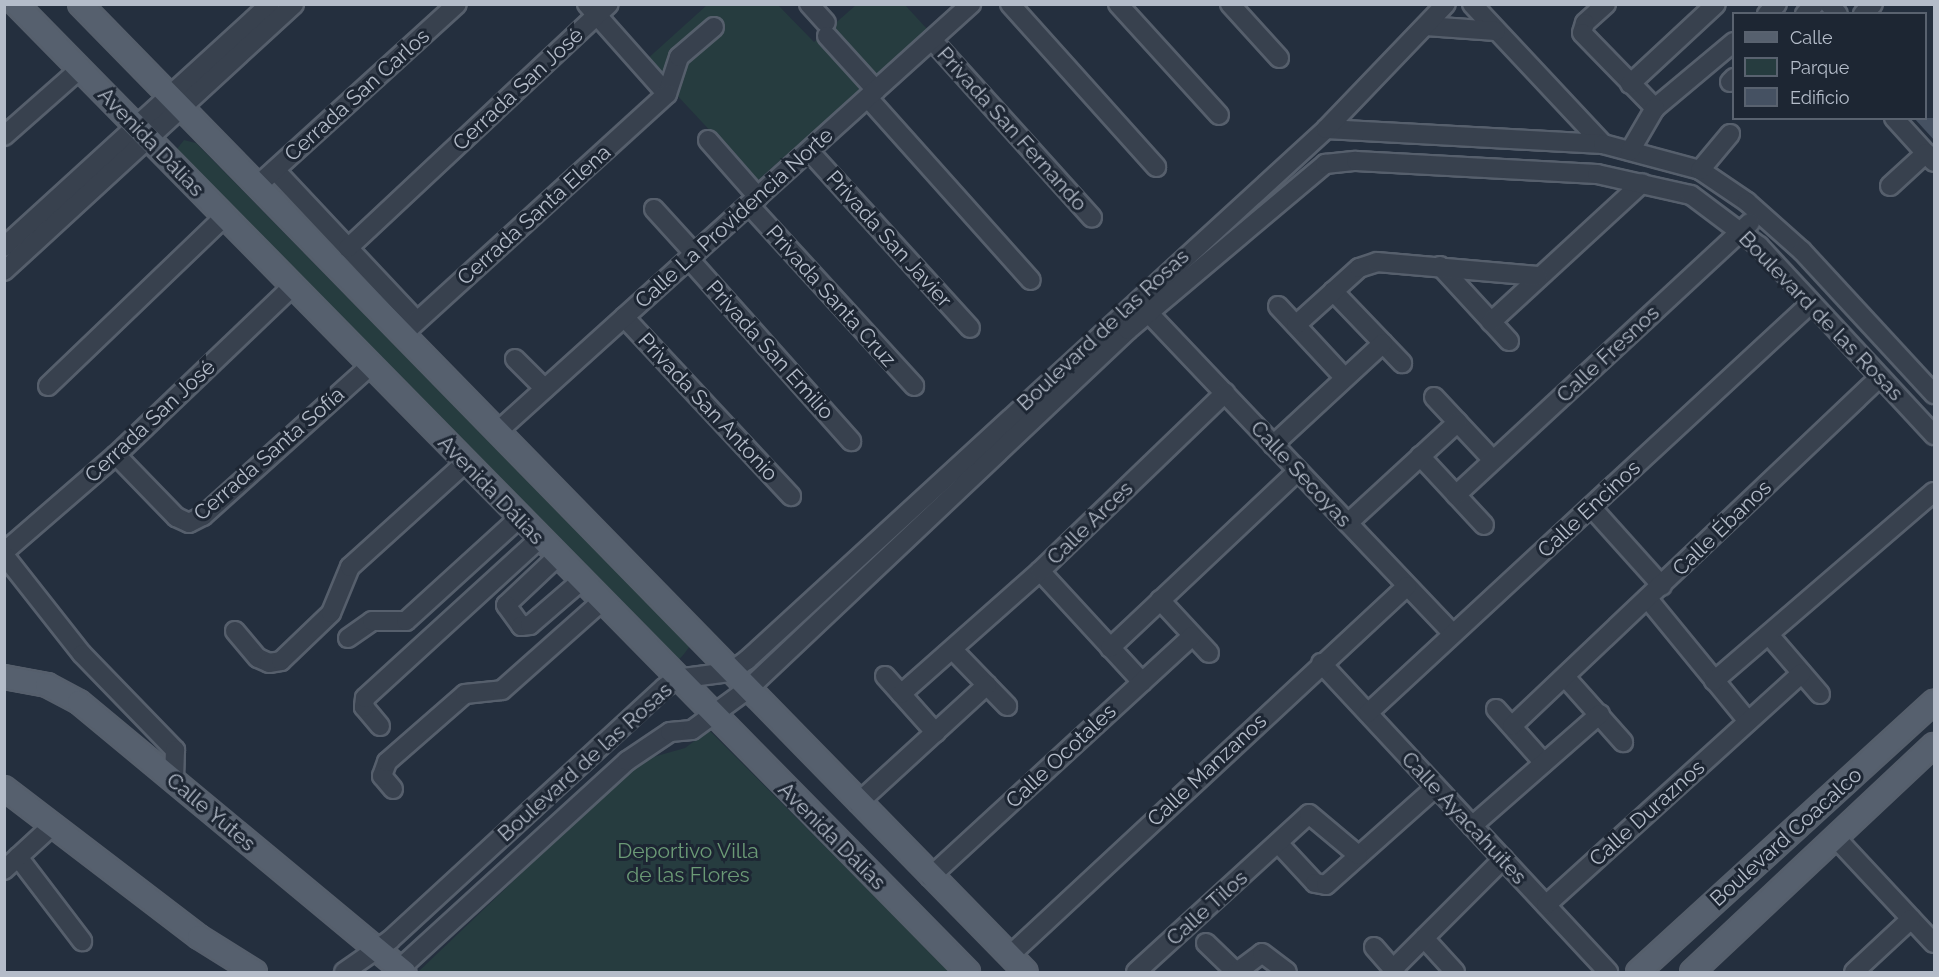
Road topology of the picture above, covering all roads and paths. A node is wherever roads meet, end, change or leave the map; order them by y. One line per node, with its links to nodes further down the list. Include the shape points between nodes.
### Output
1 (10, 4): 17 (street)
2 (16, 4): 24 (main road, Avenida Dálias)
3 (270, 4): 28 (street)
4 (294, 4): 28 (street)
5 (457, 4): 42 (street, Cerrada San Carlos)
6 (809, 4): 27 (street)
7 (1010, 4): 41 (street)
8 (1118, 4): 30 (street)
9 (1230, 4): 23 (street)
10 (1446, 4): 18 (street)
11 (1472, 4): 20 (street)
12 (1606, 4): 25 (street, via 1584,23 1582,33)
13 (1716, 4): 25 (street)
14 (85, 6): 28 (main road, Avenida Dálias)
15 (966, 6): 21 (street, Calle La Providencia Norte)
16 (597, 8): 26 (street); 54 (street, Cerrada San José)
17 (4, 10)
18 (1426, 26): 20 (street); 32 (street)
19 (714, 27): 26 (street, via 679,57)
20 (1497, 31): 37 (street)
21 (932, 40): 27 (street, Calle La Providencia Norte); 51 (street, Privada San Fernando)
22 (1732, 44): 29 (street)
23 (1279, 58)
24 (80, 69): 33 (main road, Avenida Dálias); 35 (street)
25 (1630, 84): 29 (street)
26 (667, 94): 69 (street, Cerrada Santa Elena)
27 (872, 94): 38 (street, Calle La Providencia Norte); 59 (street)
28 (175, 102): 33 (street); 45 (main road, Avenida Dálias)
29 (1655, 108): 39 (street)
30 (1219, 115)
31 (1896, 120): 40 (street)
32 (1326, 129): 37 (street, Boulevard de las Rosas); 62 (street, Boulevard de las Rosas)
33 (142, 133): 50 (main road, Avenida Dálias); 53 (street); 57 (street)
34 (1730, 134): 43 (street)
35 (4, 136)
36 (708, 140): 47 (street, Privada Santa Cruz)
37 (1603, 144): 39 (street, Boulevard de las Rosas)
38 (809, 151): 47 (street, Calle La Providencia Norte); 70 (street, Privada San Javier)
39 (1630, 151): 43 (street, Boulevard de las Rosas)
40 (1930, 157): 46 (street)
41 (1156, 167)
42 (275, 170): 45 (street, Cerrada San Carlos); 54 (street)
43 (1700, 170): 49 (street, Boulevard de las Rosas)
44 (1642, 183): 52 (street, Boulevard de las Rosas, via 1691,195); 58 (street); 65 (street, Boulevard de las Rosas, via 1597,174 1476,166 1341,160 1325,164)
45 (257, 186): 69 (main road, Avenida Dálias)
46 (1890, 186)
47 (753, 201): 55 (street, Calle La Providencia Norte); 79 (street, Privada Santa Cruz)
48 (654, 209): 55 (street, Privada San Emilio)
49 (1760, 213): 52 (street, Calle Fresnos); 82 (street, Boulevard de las Rosas, via 1802,251)
50 (224, 217): 60 (main road, Avenida Dálias); 78 (street)
51 (1092, 218)
52 (1742, 231): 63 (street, Boulevard de las Rosas); 91 (street, Calle Fresnos)
53 (4, 247)
54 (348, 248): 69 (street)
55 (692, 257): 66 (street, Calle La Providencia Norte); 87 (street, Privada San Emilio)
56 (1440, 266): 58 (street); 61 (street, via 1377,262 1359,268); 67 (street)
57 (4, 270)
58 (1537, 276): 67 (street)
59 (1031, 280)
60 (292, 287): 75 (main road, Avenida Dálias); 89 (street, Cerrada San José)
61 (1333, 291): 68 (street); 72 (street)
62 (1136, 298): 65 (street, Calle Secoyas); 120 (street, Boulevard de las Rosas)
63 (1811, 303): 77 (street, Boulevard de las Rosas); 97 (street, Calle Encinos)
64 (1278, 306): 68 (street)
65 (1149, 313): 81 (street, Calle Secoyas); 129 (street, Boulevard de las Rosas)
66 (624, 318): 80 (street, Calle La Providencia Norte); 96 (street, Privada San Antonio)
67 (1491, 322): 71 (street)
68 (1296, 326): 76 (street)
69 (409, 328): 85 (main road, Avenida Dálias)
70 (970, 328)
71 (1509, 341)
72 (1383, 343): 74 (street); 76 (street)
73 (515, 358): 80 (street)
74 (1402, 363)
75 (370, 366): 89 (street, Cerrada Santa Sofía, via 189,523 176,517); 92 (main road, Avenida Dálias)
76 (1345, 378): 88 (street)
77 (1879, 378): 86 (street, Boulevard de las Rosas); 107 (street, Calle Ébanos)
78 (48, 386)
79 (914, 386)
80 (545, 389): 85 (street, Calle La Providencia Norte)
81 (1225, 393): 88 (street, Calle Secoyas); 104 (street, Calle Arces)
82 (1935, 394)
83 (1434, 397): 84 (street)
84 (1458, 422): 90 (street); 91 (street)
85 (497, 432): 120 (main road, Avenida Dálias)
86 (1935, 435)
87 (851, 441)
88 (1273, 445): 93 (street, Calle Secoyas)
89 (116, 455): 102 (street, Cerrada San José)
90 (1420, 456): 95 (street); 99 (street)
91 (1493, 460): 95 (street, Calle Fresnos)
92 (465, 463): 98 (main road, Avenida Dálias); 111 (street, via 350,567 331,613 281,661 269,663 258,658)
93 (1298, 471): 99 (street, Calle Secoyas); 109 (street)
94 (1935, 492): 113 (street)
95 (1456, 495): 100 (street)
96 (791, 496)
97 (1591, 507): 107 (street); 112 (street, Calle Encinos)
98 (519, 518): 101 (main road, Avenida Dálias); 115 (street, via 406,621 372,621)
99 (1348, 523): 106 (street, Calle Secoyas)
100 (1484, 525)
101 (539, 539): 103 (main road, Avenida Dálias); 139 (street, via 365,699 364,707)
102 (4, 553): 145 (street, via 82,654 176,750)
103 (557, 557): 105 (main road, Avenida Dálias); 105 (street, via 506,605 521,626 530,625)
104 (1040, 571): 116 (street); 117 (street, Calle Arces)
105 (581, 581): 110 (main road, Avenida Dálias)
106 (1407, 586): 112 (street, Calle Secoyas); 119 (street, Calle Manzanos)
107 (1662, 586): 108 (street, Calle Ébanos)
108 (1648, 599): 124 (street, Calle Ébanos); 126 (street)
109 (1160, 600): 114 (street); 116 (street)
110 (601, 602): 125 (main road, Avenida Dálias); 148 (street, via 502,690 465,694 387,762 382,776)
111 (235, 631)
112 (1453, 634): 135 (street, Calle Encinos)
113 (1769, 635): 121 (street); 126 (street)
114 (1192, 636): 118 (street); 127 (street, Calle Ocotales)
115 (348, 638)
116 (1110, 648): 127 (street)
117 (953, 650): 128 (street); 130 (street, Calle Arces)
118 (1209, 653)
119 (1321, 663): 135 (street, Calle Ayacahuites); 167 (street, Calle Manzanos)
120 (730, 672): 125 (street, Boulevard de las Rosas); 129 (main road, Avenida Dálias)
121 (1802, 673): 131 (street); 138 (street, Calle Duraznos)
122 (885, 676): 130 (street)
123 (4, 677): 145 (main road, Calle Yutes, via 61,690)
124 (1566, 678): 136 (street); 140 (street, Calle Ébanos)
125 (676, 679): 137 (main road, Avenida Dálias); 166 (street, Boulevard de las Rosas)
126 (1714, 681): 138 (street)
127 (1142, 682): 158 (street, Calle Ocotales)
128 (987, 685): 133 (street); 141 (street)
129 (748, 689): 137 (street, Boulevard de las Rosas); 149 (main road, Avenida Dálias)
130 (901, 694): 141 (street)
131 (1820, 694)
132 (1935, 702): 179 (main road, Boulevard Coacalco)
133 (1007, 706)
134 (1496, 709): 140 (street)
135 (1368, 713): 146 (street, Calle Ayacahuites)
136 (1600, 714): 142 (street); 144 (street)
137 (713, 717): 171 (street, Boulevard de las Rosas, via 692,730 670,732 627,762); 172 (main road, Avenida Dálias)
138 (1748, 722): 159 (street, Calle Duraznos)
139 (380, 726)
140 (1512, 726): 144 (street)
141 (936, 733): 149 (street)
142 (1623, 742)
143 (1935, 745): 152 (main road, Boulevard Coacalco)
144 (1544, 763): 151 (street)
145 (174, 781): 166 (main road, Calle Yutes)
146 (1436, 787): 151 (street, Calle Ayacahuites); 154 (street)
147 (4, 788): 150 (main road)
148 (393, 789)
149 (858, 803): 158 (main road, Avenida Dálias)
150 (53, 825): 155 (street); 169 (main road, via 199,938)
151 (1472, 826): 156 (street, Calle Ayacahuites)
152 (1835, 837): 160 (street); 180 (main road, Boulevard Coacalco)
153 (1278, 843): 154 (street, Calle Tilos, via 1309,814); 154 (street, via 1319,885); 174 (street, Calle Tilos)
154 (1358, 855)
155 (18, 857): 157 (street); 162 (street)
156 (1503, 859): 159 (street, Calle Ayacahuites); 161 (street)
157 (4, 870)
158 (930, 877): 167 (main road, Avenida Dálias)
159 (1546, 905): 178 (street, Calle Ayacahuites)
160 (1911, 919): 164 (street); 181 (street)
161 (1424, 938): 168 (street); 177 (street)
162 (82, 941)
163 (1206, 943): 175 (street)
164 (1935, 944)
165 (1374, 947): 168 (street)
166 (378, 951): 170 (street, Boulevard de las Rosas); 171 (main road, Calle Yutes)
167 (1009, 956): 173 (main road, Avenida Dálias)
168 (1395, 971)
169 (255, 972)
170 (344, 972)
171 (400, 972)
172 (968, 972)
173 (1026, 972)
174 (1136, 972)
175 (1237, 972): 176 (street, via 1262,953)
176 (1287, 972)
177 (1455, 972)
178 (1608, 972)
179 (1638, 972)
180 (1692, 972)
181 (1854, 972)

